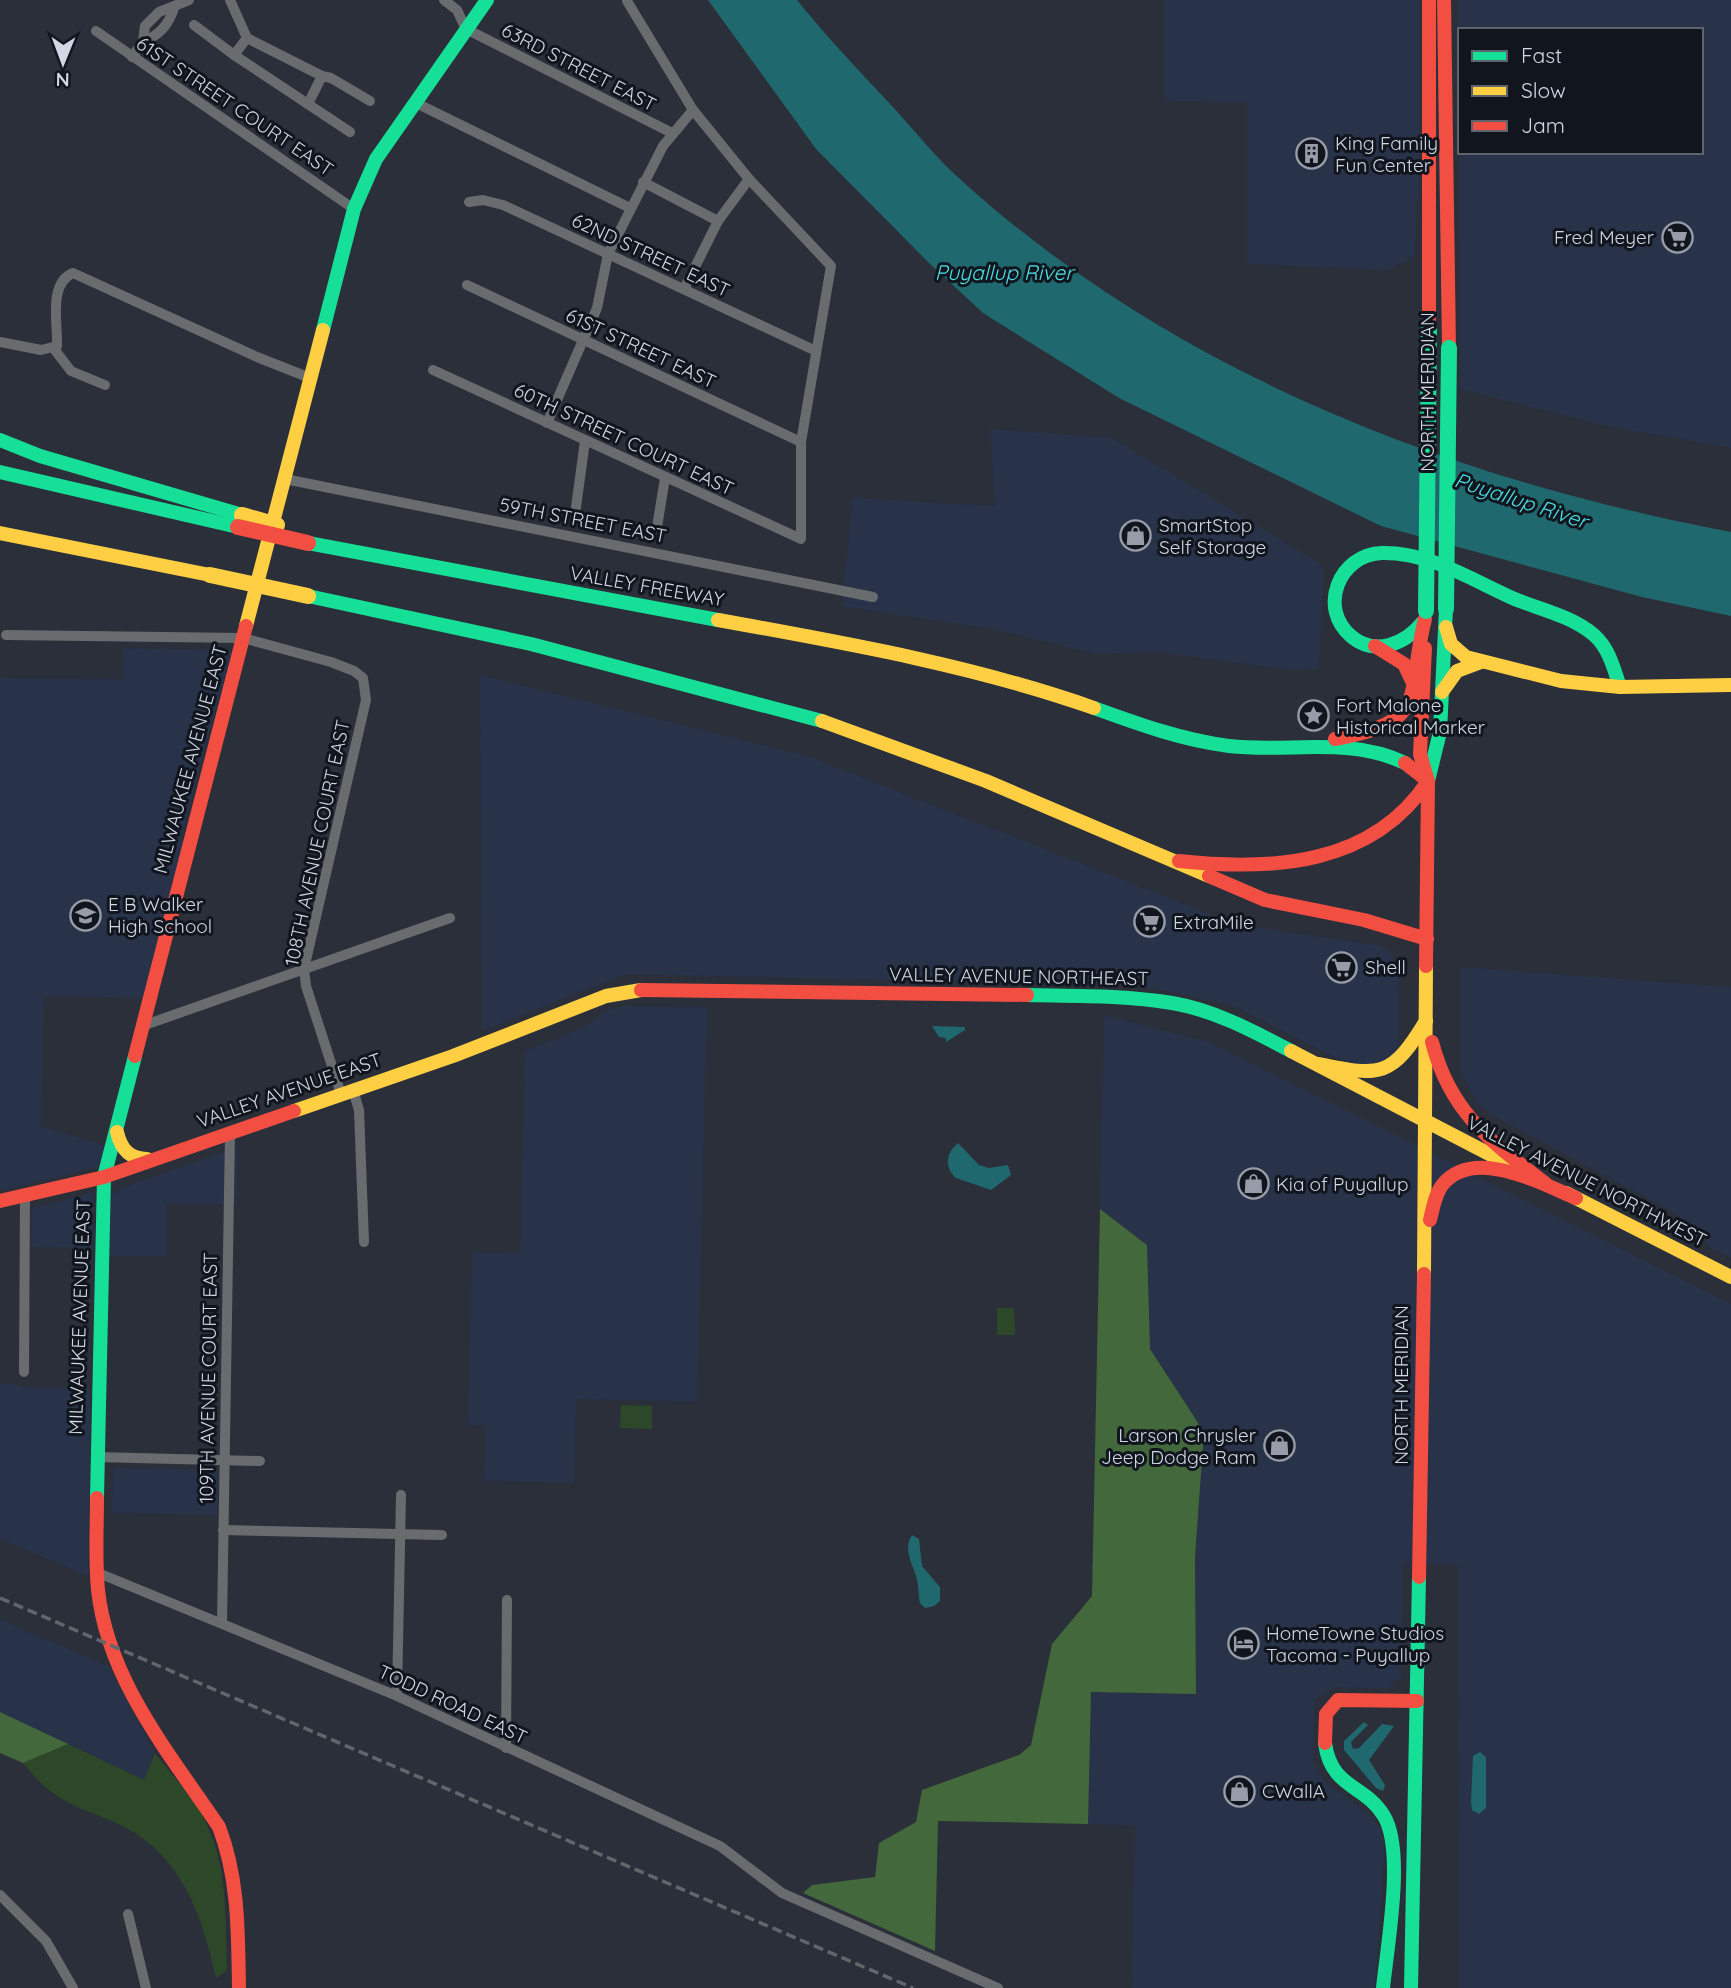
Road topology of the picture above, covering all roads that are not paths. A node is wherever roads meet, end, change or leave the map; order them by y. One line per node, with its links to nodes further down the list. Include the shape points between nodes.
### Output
1 (164, 0): 9 (street)
2 (189, 0): 9 (street)
3 (230, 0): 13 (street)
4 (444, 0): 11 (street, 63RD STREET EAST, via 457,10)
5 (487, 0): 11 (main road, MILWAUKEE AVENUE EAST)
6 (1429, 0): 51 (main road, NORTH MERIDIAN, bridge)
7 (1444, 0): 52 (main road, NORTH MERIDIAN, bridge, via 1449,348)
8 (627, 1): 20 (street)
9 (174, 8): 15 (street, via 171,19 155,37 143,41)
10 (194, 25): 14 (street)
11 (466, 29): 18 (main road, MILWAUKEE AVENUE EAST); 22 (street, 63RD STREET EAST)
12 (96, 31): 15 (street, 61ST STREET COURT EAST)
13 (247, 38): 14 (street); 16 (street)
14 (234, 55): 19 (street)
15 (132, 57): 27 (street, 61ST STREET COURT EAST)
16 (321, 76): 17 (street); 19 (street)
17 (370, 101)
18 (414, 102): 26 (street); 27 (main road, MILWAUKEE AVENUE EAST, via 366,176)
19 (308, 104): 21 (street)
20 (693, 110): 22 (street); 23 (street)
21 (350, 132)
22 (672, 133): 24 (street)
23 (749, 179): 28 (street); 35 (street, via 831,266)
24 (643, 182): 26 (street); 28 (street)
25 (469, 202): 29 (street, 62ND STREET EAST, via 503,205)
26 (631, 208): 29 (street)
27 (354, 209): 37 (main road, MILWAUKEE AVENUE EAST)
28 (718, 220): 31 (street)
29 (608, 254): 31 (street, 62ND STREET EAST); 32 (street, via 604,287)
30 (467, 285): 32 (street, 61ST STREET EAST)
31 (684, 289): 35 (street, 62ND STREET EAST)
32 (583, 341): 39 (street); 42 (street, 61ST STREET EAST)
33 (0, 342): 34 (street)
34 (54, 349): 37 (street, via 58,290 63,278 74,273); 38 (street, via 71,371)
35 (816, 351): 42 (street)
36 (433, 370): 39 (street, 60TH STREET COURT EAST)
37 (310, 378): 45 (main road, MILWAUKEE AVENUE EAST)
38 (105, 384)
39 (547, 423): 41 (street, 60TH STREET COURT EAST)
40 (0, 440): 47 (main road)
41 (585, 441): 44 (street, 60TH STREET COURT EAST); 46 (street)
42 (802, 442): 44 (street, 60TH STREET COURT EAST, via 801,538)
43 (0, 472): 47 (main road, VALLEY FREEWAY)
44 (665, 478): 48 (street)
45 (285, 479): 50 (street, 59TH STREET EAST); 54 (main road, MILWAUKEE AVENUE EAST)
46 (576, 507)
47 (240, 521): 61 (main road, VALLEY FREEWAY, bridge, via 404,562 914,656 1198,740 1233,746)
48 (657, 527)
49 (0, 533): 63 (main road, bridge, via 531,644 839,726 930,758)
50 (873, 597)
51 (1425, 615): 55 (main road, via 1403,641); 57 (main road, via 1416,645); 62 (main road, NORTH MERIDIAN, via 1420,754)
52 (1446, 616): 56 (main road, via 1448,637 1457,651); 60 (main road, NORTH MERIDIAN)
53 (6, 635): 54 (street)
54 (243, 638): 66 (street, 108TH AVENUE COURT EAST, via 355,671 363,678 366,692); 69 (main road, MILWAUKEE AVENUE EAST)
55 (1375, 646): 57 (main road, via 1400,659); 59 (main road, via 1354,639 1339,623 1333,602 1338,580 1351,563 1371,554 1422,557 1580,625 1604,645)
56 (1493, 663): 59 (main road, via 1560,681); 60 (main road, via 1462,667 1448,679)
57 (1413, 683): 61 (main road, via 1405,714 1385,729)
58 (1731, 685): 59 (main road)
59 (1620, 687)
60 (1443, 692): 62 (main road, NORTH MERIDIAN, via 1437,753)
61 (1283, 746): 62 (main road, via 1331,746 1390,754 1413,766)
62 (1428, 782): 63 (main road, via 1420,798 1392,822 1330,852 1297,862 1241,867); 65 (main road, NORTH MERIDIAN)
63 (1179, 861): 65 (main road, via 1265,900 1364,920)
64 (450, 918): 66 (street)
65 (1427, 939): 68 (main road, NORTH MERIDIAN)
66 (304, 969): 69 (street); 71 (street, 108TH AVENUE COURT EAST, via 306,986)
67 (587, 1003): 70 (main road, VALLEY AVENUE NORTHEAST, via 645,989 1145,999 1239,1024); 71 (main road, VALLEY AVENUE EAST)
68 (1427, 1019): 70 (main road, via 1407,1054 1389,1068 1366,1073); 72 (main road, NORTH MERIDIAN); 77 (main road, via 1443,1079 1462,1113 1480,1133)
69 (142, 1026): 73 (main road, MILWAUKEE AVENUE EAST)
70 (1319, 1064): 72 (main road, VALLEY AVENUE NORTHEAST)
71 (347, 1092): 74 (main road, VALLEY AVENUE EAST); 81 (street, 108TH AVENUE COURT EAST, via 360,1119)
72 (1425, 1122): 77 (main road, VALLEY AVENUE NORTHWEST); 82 (main road, NORTH MERIDIAN)
73 (116, 1129): 75 (main road, via 121,1147 131,1158); 76 (main road, MILWAUKEE AVENUE EAST)
74 (230, 1133): 75 (main road, VALLEY AVENUE EAST); 86 (street, 109TH AVENUE COURT EAST)
75 (159, 1158): 76 (main road, VALLEY AVENUE EAST)
76 (104, 1177): 78 (main road, VALLEY AVENUE EAST); 85 (main road, MILWAUKEE AVENUE EAST)
77 (1545, 1183): 79 (main road, VALLEY AVENUE NORTHWEST)
78 (25, 1195): 80 (main road, VALLEY AVENUE EAST); 84 (street)
79 (1576, 1198): 82 (main road, via 1506,1171 1472,1168 1458,1172 1442,1184); 83 (main road, VALLEY AVENUE NORTHWEST)
80 (0, 1201)
81 (364, 1242)
82 (1424, 1242): 96 (main road, NORTH MERIDIAN)
83 (1731, 1277)
84 (24, 1372)
85 (96, 1457): 86 (street); 92 (main road, MILWAUKEE AVENUE EAST)
86 (224, 1460): 87 (street); 89 (street, 109TH AVENUE COURT EAST)
87 (260, 1461)
88 (401, 1495): 90 (street)
89 (223, 1530): 90 (street); 94 (street, 109TH AVENUE COURT EAST)
90 (400, 1533): 91 (street); 95 (street)
91 (442, 1535)
92 (96, 1572): 94 (street, TODD ROAD EAST); 102 (main road, MILWAUKEE AVENUE EAST, via 104,1621 130,1694 227,1845)
93 (507, 1600): 97 (street)
94 (222, 1623): 95 (street, TODD ROAD EAST)
95 (397, 1696): 97 (street, TODD ROAD EAST)
96 (1417, 1701): 104 (main road, via 1338,1700 1328,1707 1324,1718 1329,1767 1336,1779 1381,1813 1392,1838); 105 (main road, NORTH MERIDIAN)
97 (506, 1748): 103 (street, TODD ROAD EAST, via 720,1846 782,1893)
98 (0, 1895): 100 (street, via 46,1941)
99 (128, 1914): 101 (street)
100 (73, 1988)
101 (146, 1988)
102 (239, 1988)
103 (998, 1988)
104 (1383, 1988)
105 (1411, 1988)

